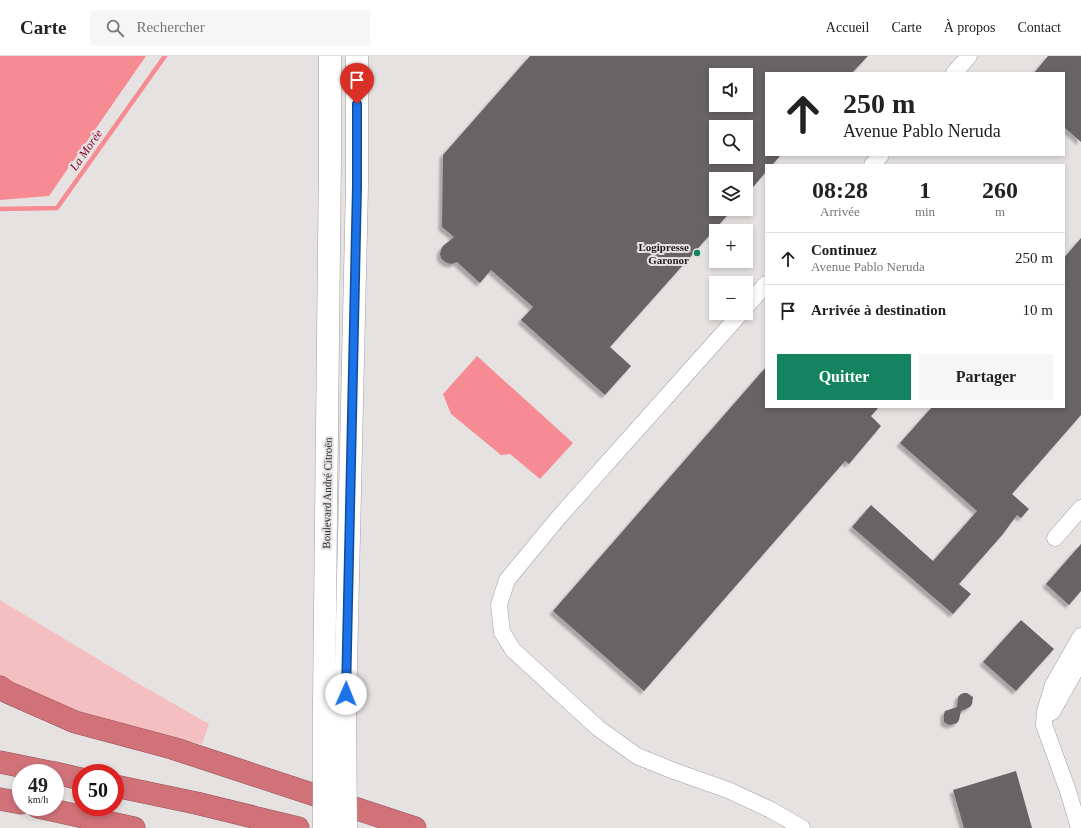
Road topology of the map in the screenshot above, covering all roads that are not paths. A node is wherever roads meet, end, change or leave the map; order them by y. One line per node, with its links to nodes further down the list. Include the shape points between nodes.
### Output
1 (330, 56): 24 (main road, Boulevard André Citroën, bridge)
2 (357, 56): 25 (main road, Boulevard André Citroën, bridge, via 357,186 345,710)
3 (969, 56): 4 (street)
4 (955, 72)
5 (880, 156): 6 (street)
6 (873, 164)
7 (765, 285): 8 (street)
8 (753, 299)
9 (735, 320): 27 (street, via 559,517 507,580 500,605 502,632 518,655 598,728 637,756 728,790)
10 (1081, 508): 11 (street)
11 (1056, 538)
12 (1081, 636): 15 (street, via 1053,685 1045,711)
13 (1081, 660): 15 (street)
14 (0, 686): 26 (highway, via 7,692 75,722 172,748)
15 (1044, 725): 28 (street)
16 (0, 762): 17 (highway)
17 (12, 764)
18 (124, 788): 23 (highway, via 196,802)
19 (0, 799): 20 (highway)
20 (12, 801)
21 (64, 813): 22 (highway)
22 (134, 828)
23 (298, 828)
24 (324, 828)
25 (346, 828)
26 (415, 828)
27 (802, 828)
28 (1079, 828)

